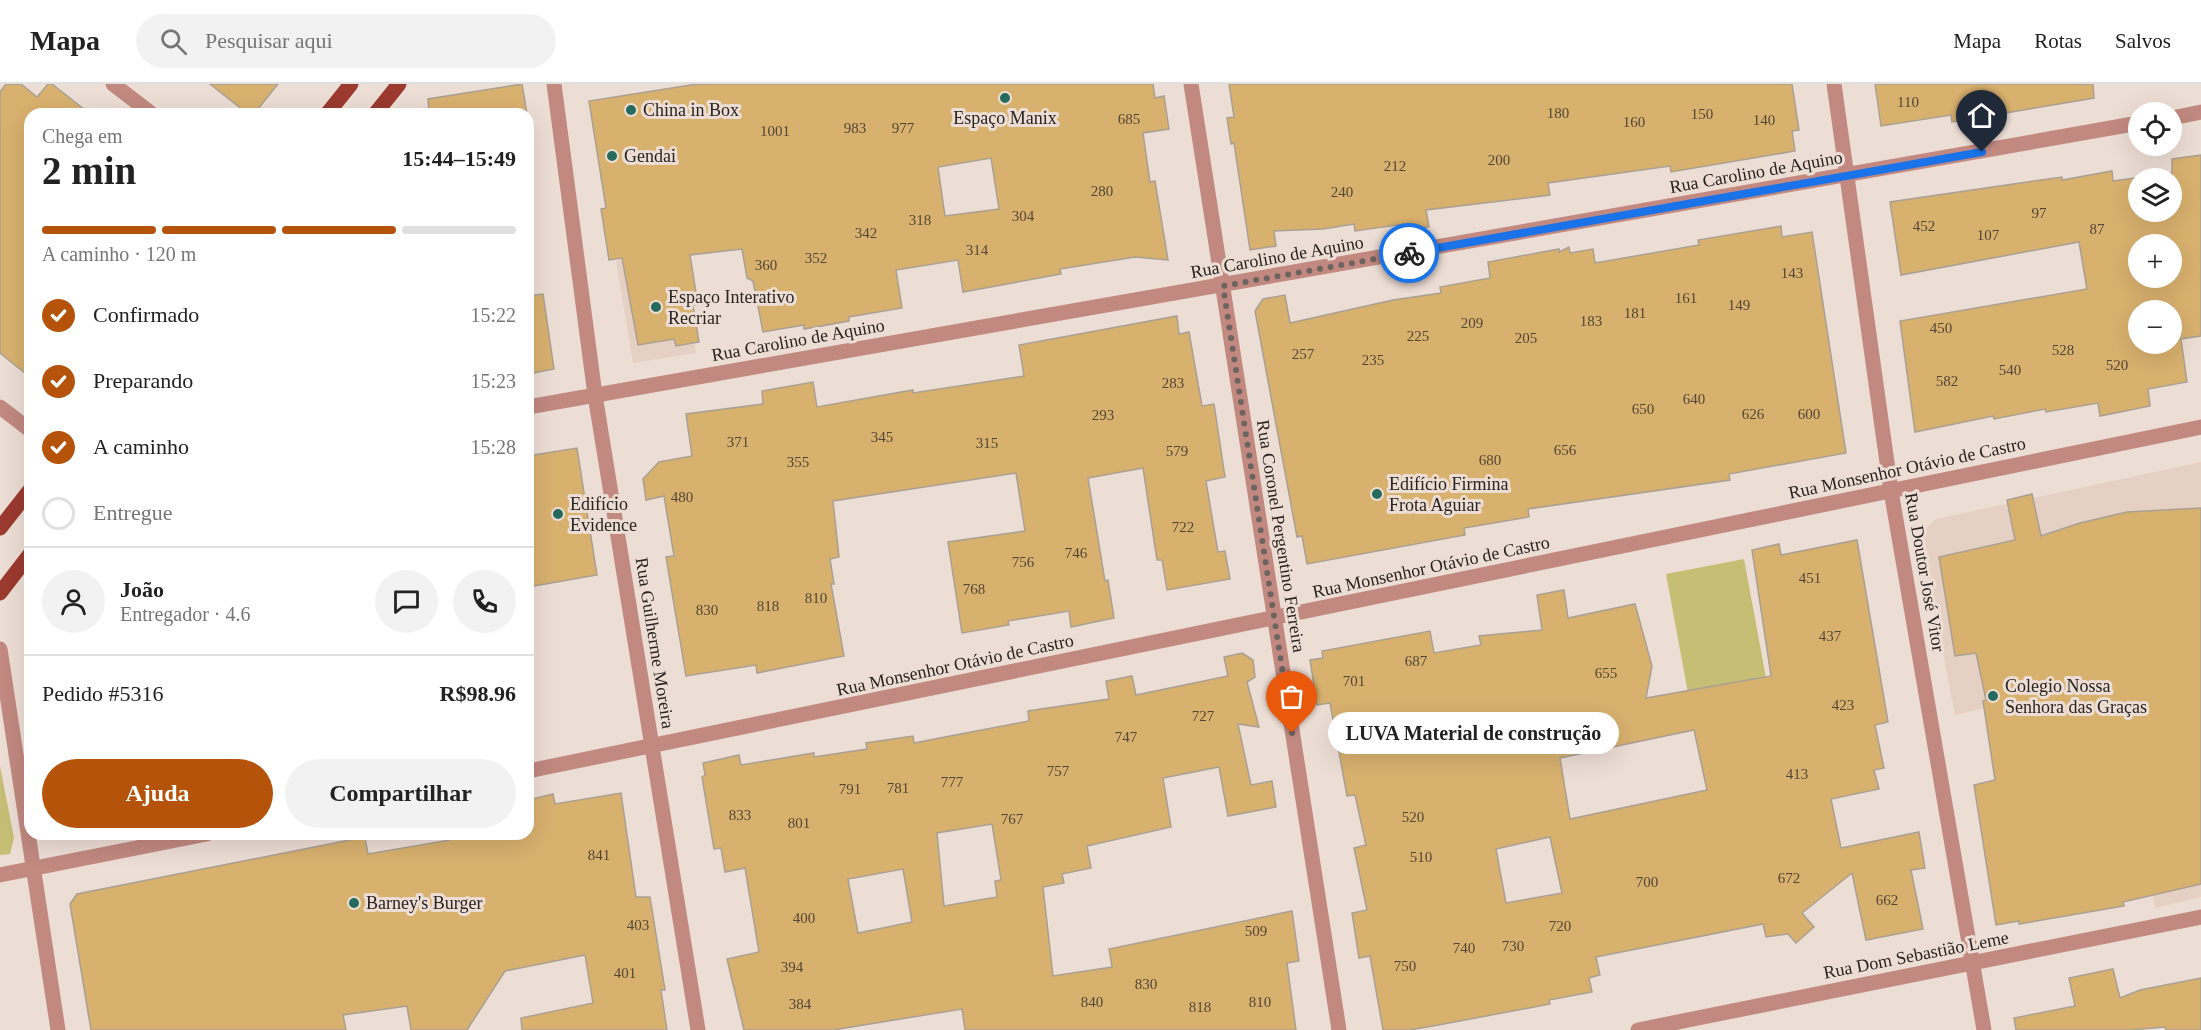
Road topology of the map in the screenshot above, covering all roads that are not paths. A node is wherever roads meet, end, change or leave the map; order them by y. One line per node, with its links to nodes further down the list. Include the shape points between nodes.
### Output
1 (113, 84): 7 (street)
2 (351, 84): 8 (main road)
3 (399, 84): 9 (main road)
4 (554, 84): 15 (street, Rua Guilherme Moreira)
5 (1191, 84): 14 (street, Rua Coronel Pergentino Ferreira)
6 (1834, 84): 13 (street, Rua Doutor José Vitor)
7 (144, 108)
8 (332, 108)
9 (380, 108)
10 (2201, 112): 11 (street)
11 (2182, 116)
12 (2128, 125): 13 (street, Rua Carolino de Aquino)
13 (1848, 176): 14 (street, Rua Carolino de Aquino); 20 (street, Rua Doutor José Vitor)
14 (1223, 286): 15 (street, Rua Carolino de Aquino); 25 (street, Rua Coronel Pergentino Ferreira)
15 (595, 395): 16 (street, Rua Carolino de Aquino); 27 (street, Rua Guilherme Moreira)
16 (534, 406)
17 (0, 407): 18 (street)
18 (24, 425)
19 (2201, 427): 20 (street, Rua Monsenhor Otávio de Castro)
20 (1891, 491): 25 (street, Rua Monsenhor Otávio de Castro); 35 (street, Rua Doutor José Vitor)
21 (24, 498): 22 (main road)
22 (0, 528)
23 (24, 562): 24 (main road)
24 (0, 593)
25 (1274, 619): 27 (street, Rua Monsenhor Otávio de Castro); 38 (street, Rua Coronel Pergentino Ferreira)
26 (0, 649): 29 (street)
27 (652, 747): 28 (street, Rua Monsenhor Otávio de Castro); 37 (street, Rua Guilherme Moreira)
28 (534, 770)
29 (24, 799)
30 (31, 840): 32 (street)
31 (177, 840): 32 (street)
32 (35, 868): 33 (street); 36 (street)
33 (0, 875)
34 (2201, 917): 35 (street, Rua Dom Sebastião Leme)
35 (1974, 963): 39 (street, Rua Dom Sebastião Leme); 40 (street, Rua Doutor José Vitor)
36 (58, 1030)
37 (698, 1030)
38 (1339, 1030)
39 (1638, 1030)
40 (1984, 1030)

